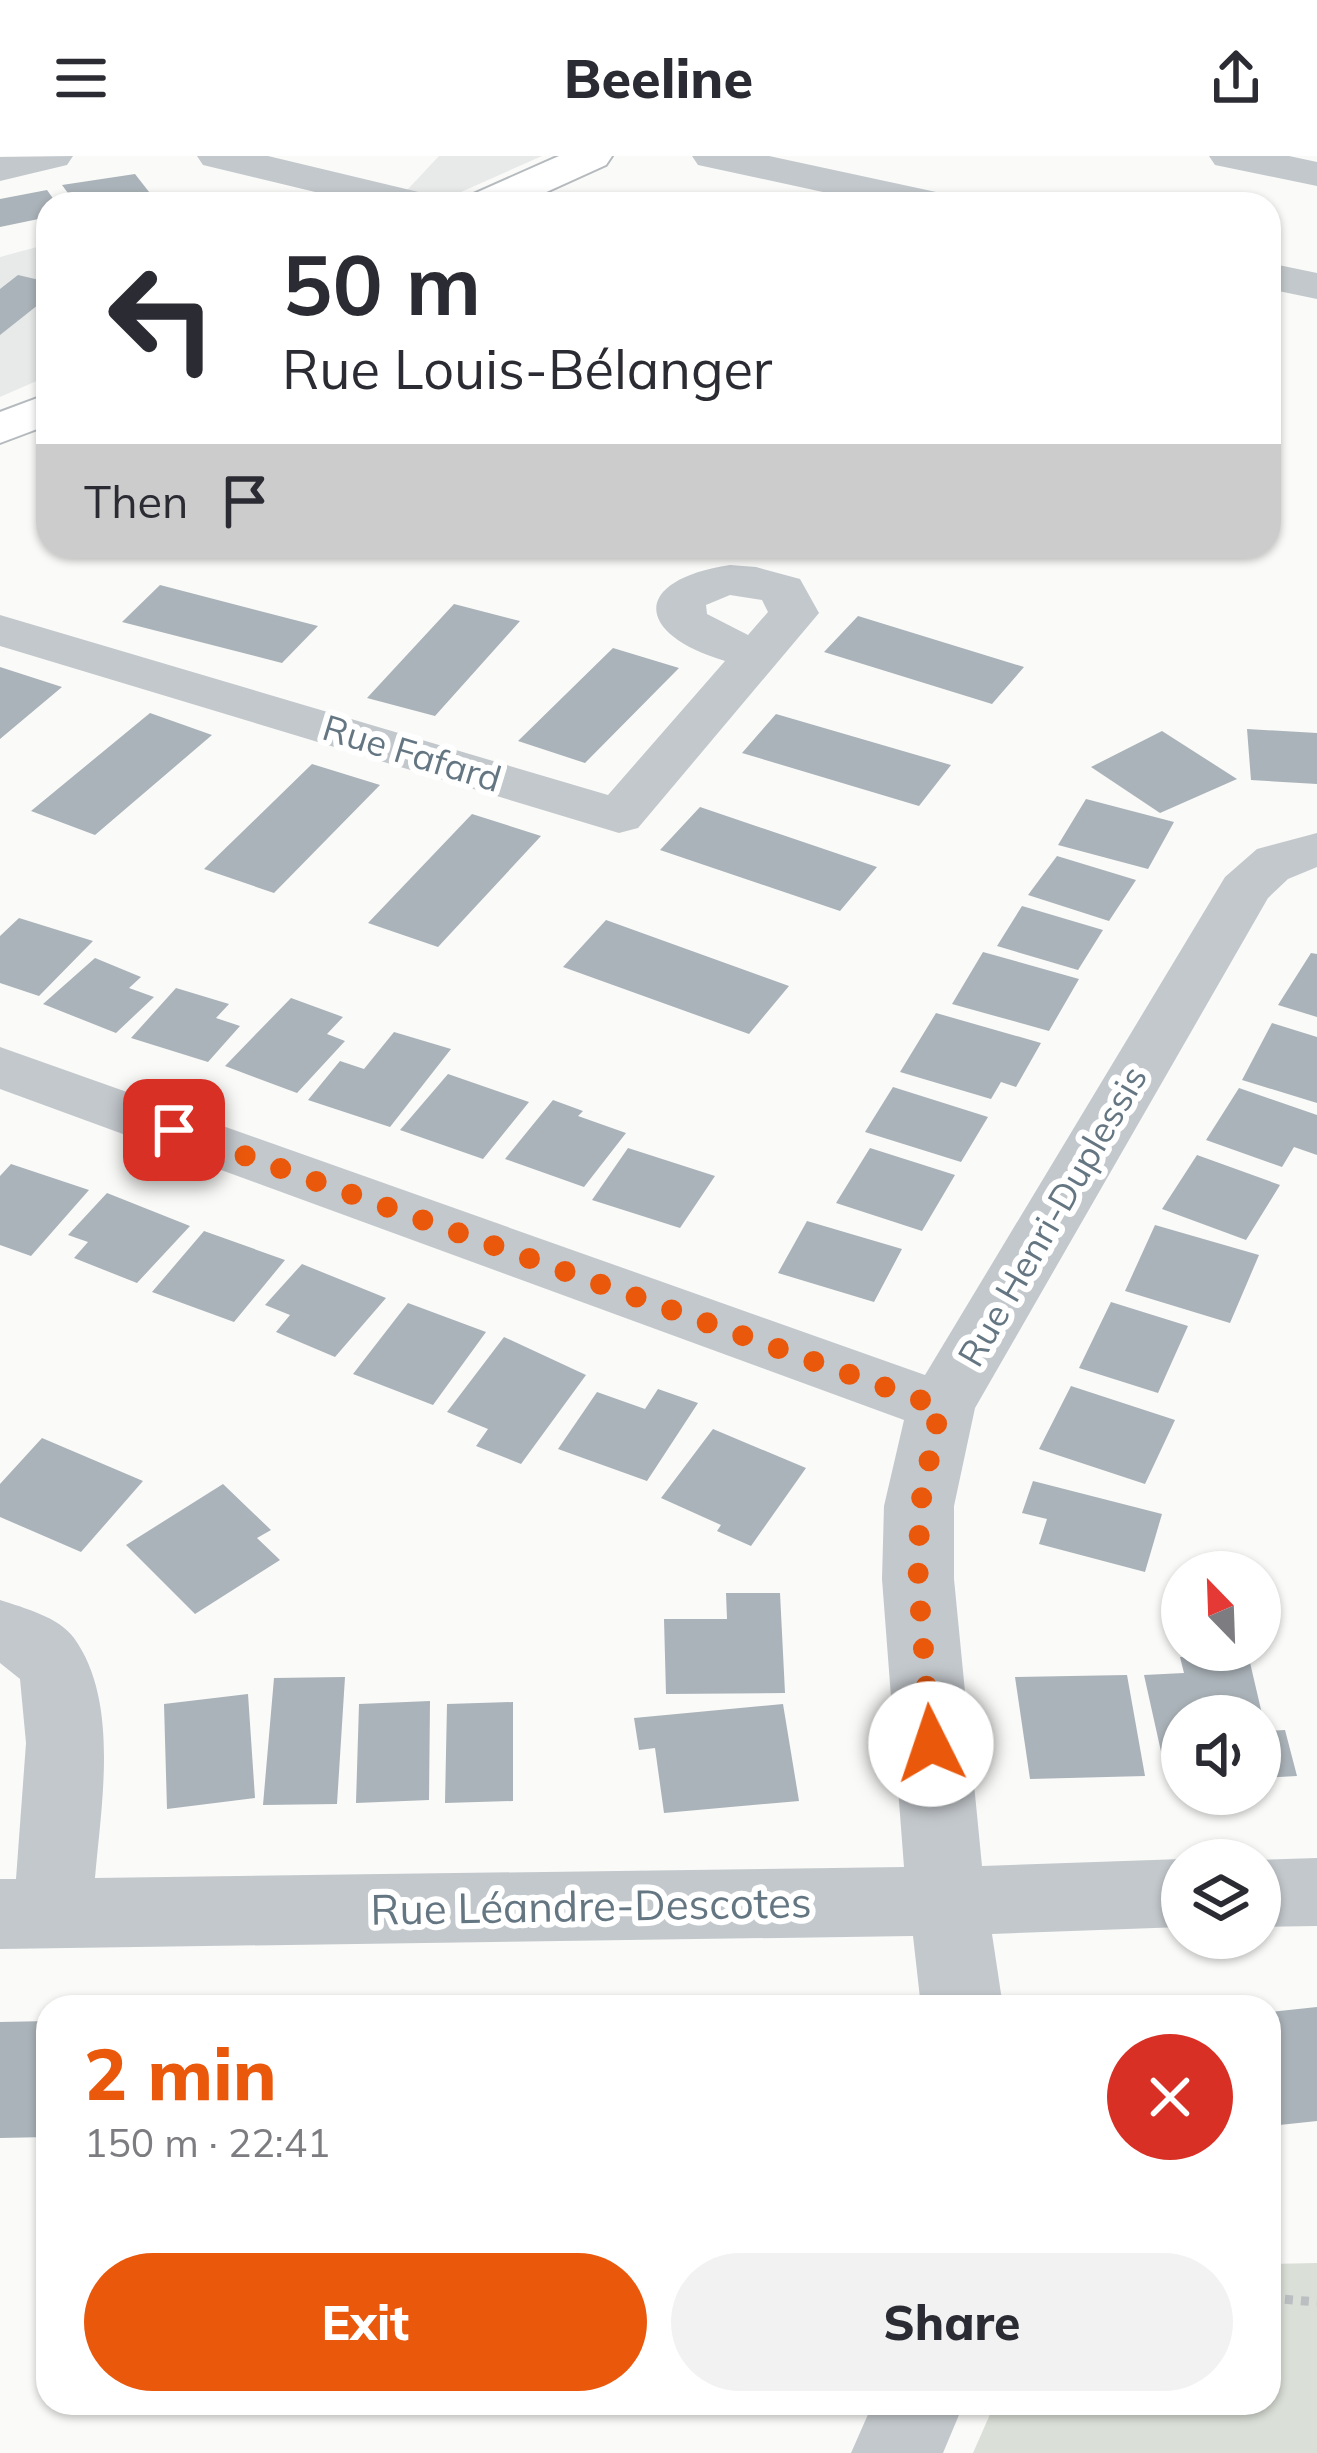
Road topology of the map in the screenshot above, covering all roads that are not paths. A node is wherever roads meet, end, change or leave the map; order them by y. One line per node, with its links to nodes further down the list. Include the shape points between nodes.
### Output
1 (53, 156): 6 (street)
2 (217, 156): 8 (street)
3 (592, 156): 9 (main road)
4 (712, 156): 10 (street)
5 (1229, 156): 7 (street)
6 (0, 169)
7 (1317, 174)
8 (366, 192)
9 (512, 192)
10 (878, 192)
11 (1281, 278): 12 (street)
12 (1317, 286)
13 (36, 414): 14 (main road)
14 (0, 430)
15 (0, 631): 16 (street, Rue Fafard, via 619,816)
16 (761, 655)
17 (1317, 850): 19 (street, Rue Henri-Duplessis, via 1265,865 1245,889)
18 (0, 1067): 19 (street)
19 (940, 1407): 24 (street, Rue Henri-Duplessis, via 920,1506 918,1580)
20 (0, 1629): 25 (street, via 47,1659 60,1694 63,1736)
21 (1317, 1892): 22 (street)
22 (1281, 1893)
23 (1161, 1895): 24 (street, Rue Léandre-Descotes)
24 (946, 1901): 25 (street, Rue Léandre-Descotes); 26 (street, Rue Henri-Duplessis)
25 (26, 1913)
26 (960, 1995)
27 (914, 2415): 28 (street)
28 (897, 2453)

